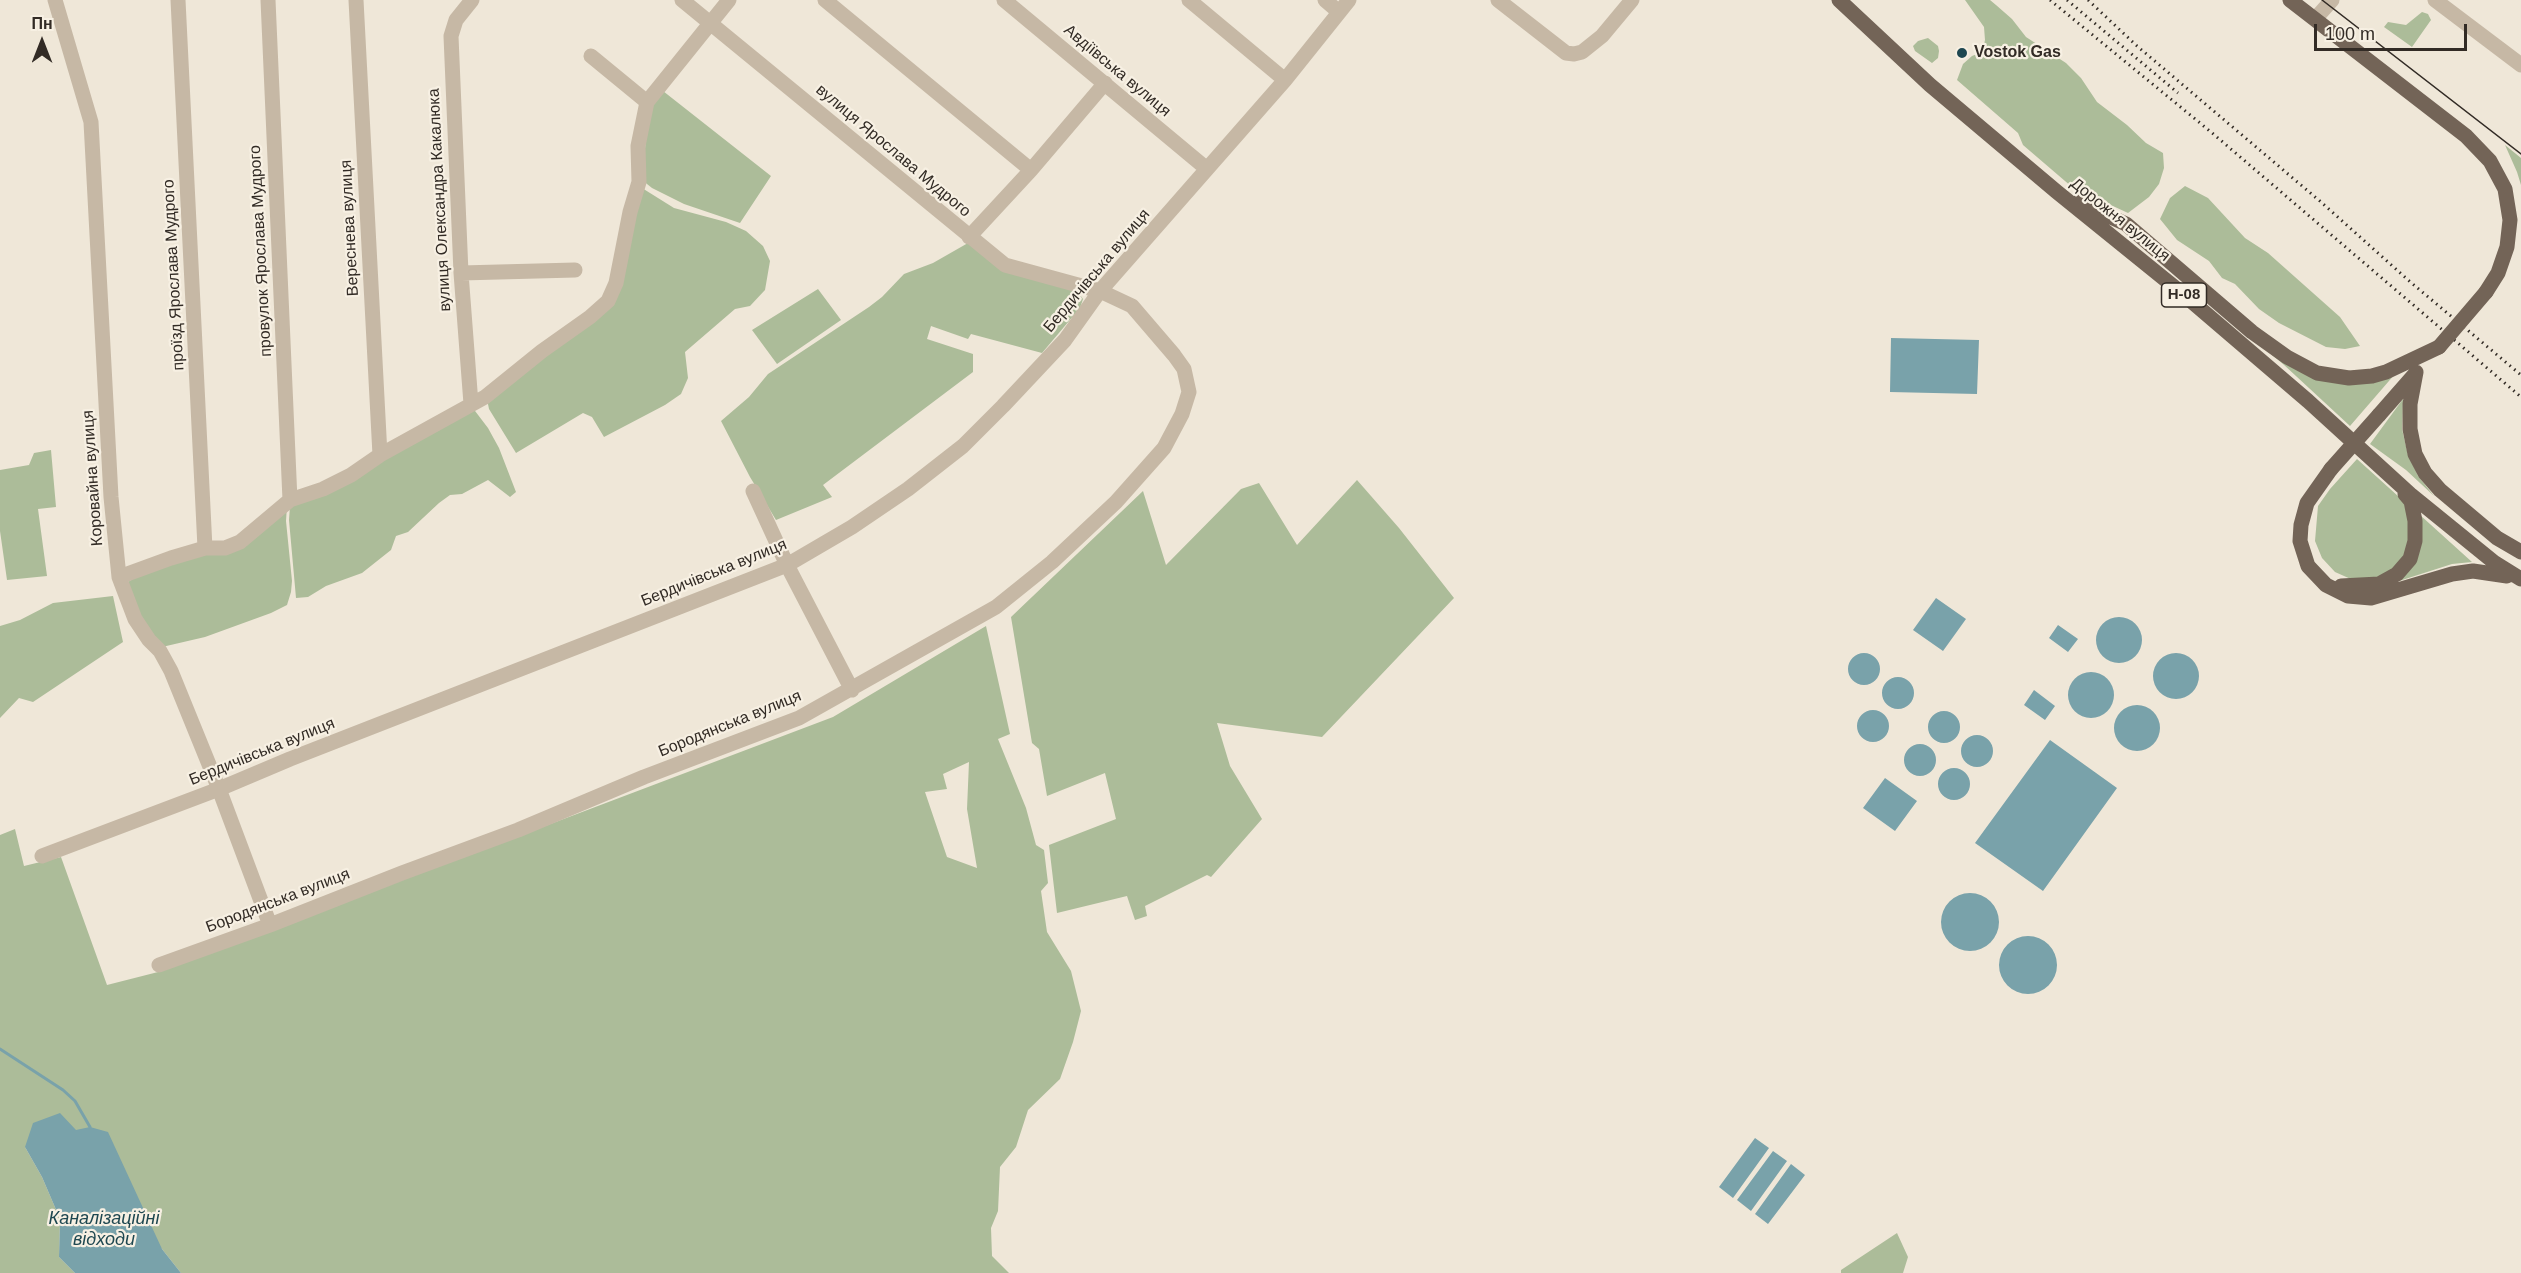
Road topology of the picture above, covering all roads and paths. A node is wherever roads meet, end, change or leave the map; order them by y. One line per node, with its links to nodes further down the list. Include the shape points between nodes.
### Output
1 (55, 0): 43 (street, Коровайна вулиця, via 91,122 111,497)
2 (178, 0): 40 (street, проїзд Ярослава Мудрого)
3 (268, 0): 39 (street, провулок Ярослава Мудрого)
4 (356, 0): 36 (street, Вереснева вулиця)
5 (472, 0): 31 (street, вулиця Олександра Какалюка, via 456,20 451,36)
6 (682, 0): 20 (street, вулиця Ярослава Мудрого)
7 (729, 0): 20 (street)
8 (825, 0): 27 (street)
9 (1004, 0): 24 (street, Авдіївська вулиця)
10 (1188, 0): 23 (street)
11 (1325, 0): 18 (street)
12 (1498, 0): 13 (street, via 1566,53 1574,54 1602,36)
13 (1632, 0)
14 (1839, 0): 28 (main road, Дорожня вулиця / Н-08, via 1930,85)
15 (2290, 0): 19 (main road)
16 (2332, 0): 19 (street)
17 (2435, 0): 22 (street)
18 (1344, 6): 23 (street, Бердичівська вулиця)
19 (2316, 18): 33 (main road, bridge, via 2466,136 2490,161 2505,189 2510,220 2507,247 2498,273)
20 (709, 22): 25 (street); 29 (street, вулиця Ярослава Мудрого)
21 (591, 56): 25 (street)
22 (2521, 65)
23 (1285, 80): 26 (street, Бердичівська вулиця)
24 (1105, 84): 26 (street, Авдіївська вулиця); 27 (street)
25 (647, 102): 35 (street, via 638,146 639,182 616,283 608,301)
26 (1207, 169): 32 (street, Бердичівська вулиця)
27 (1031, 170): 29 (street)
28 (2056, 192): 33 (main road, via 2126,224 2252,332 2317,373 2349,378 2372,376); 37 (main road, Дорожня вулиця / Н-08, via 2192,301)
29 (969, 237): 32 (street, вулиця Ярослава Мудрого, via 1005,265)
30 (576, 270): 31 (street)
31 (461, 273): 35 (street, вулиця Олександра Какалюка)
32 (1100, 291): 42 (street, Бердичівська вулиця, via 1065,340 963,446 852,527); 46 (street, Бородянська вулиця, via 1132,306 1184,369 1189,382 1188,401 1164,448 1116,502 1052,562 996,607)
33 (2439, 347): 34 (main road)
34 (2416, 372): 41 (main road, via 2410,429 2415,454 2425,472 2440,490 2489,531); 45 (main road, bridge, via 2307,502 2300,541 2308,566)
35 (471, 404): 36 (street)
36 (380, 455): 39 (street, via 323,489)
37 (2386, 473): 44 (main road, Дорожня вулиця / Н-08, via 2458,535); 45 (main road, via 2411,501 2415,531 2410,559 2397,574 2379,584)
38 (753, 491): 42 (street)
39 (290, 500): 40 (street, via 240,542 225,548)
40 (205, 548): 43 (street)
41 (2521, 552)
42 (787, 565): 46 (street); 47 (street, Бердичівська вулиця)
43 (119, 577): 47 (street, Коровайна вулиця, via 135,619 171,671)
44 (2521, 579): 45 (main road, via 2473,571 2371,598 2348,596)
45 (2326, 585)
46 (852, 690): 49 (street, Бородянська вулиця, via 799,718)
47 (219, 789): 48 (street, Бердичівська вулиця); 49 (street, Коровайна вулиця)
48 (42, 856)
49 (270, 926): 50 (street, Бородянська вулиця)
50 (159, 965)

